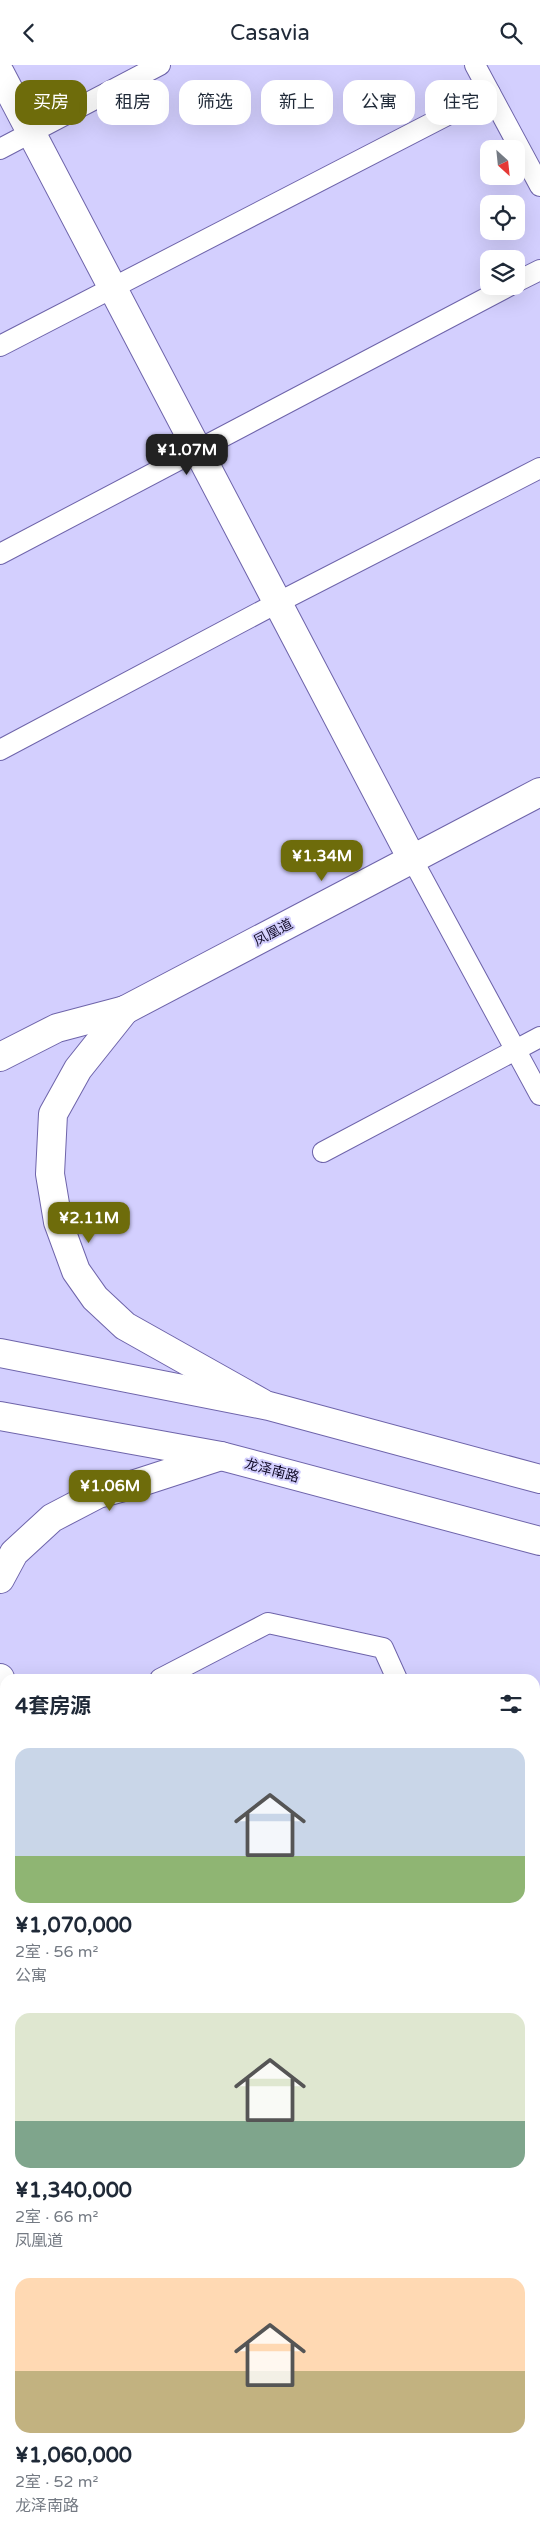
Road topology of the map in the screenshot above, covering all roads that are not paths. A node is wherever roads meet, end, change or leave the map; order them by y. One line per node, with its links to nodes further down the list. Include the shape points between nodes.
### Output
1 (160, 65): 7 (lane)
2 (475, 65): 4 (lane)
3 (0, 73): 7 (street)
4 (483, 80)
5 (497, 106): 9 (lane)
6 (428, 125): 12 (lane)
7 (31, 133): 8 (lane); 12 (street)
8 (0, 149)
9 (540, 186)
10 (540, 270): 11 (lane)
11 (525, 278)
12 (112, 289): 14 (lane); 15 (street)
13 (492, 295): 15 (lane)
14 (0, 346)
15 (197, 450): 17 (lane); 18 (street)
16 (540, 468): 18 (lane)
17 (0, 554)
18 (277, 603): 19 (lane); 21 (street)
19 (0, 749)
20 (540, 792): 21 (street, 凤凰道)
21 (412, 859): 22 (street, 凤凰道); 24 (lane)
22 (125, 1010): 25 (street, 凤凰道, via 57,1028); 29 (street, via 78,1069 53,1114 50,1173 58,1222 76,1271 95,1298 125,1325)
23 (540, 1037): 24 (lane)
24 (516, 1050): 26 (lane); 27 (lane)
25 (0, 1056)
26 (540, 1095)
27 (323, 1152)
28 (0, 1353): 29 (street)
29 (269, 1406): 32 (street)
30 (0, 1416): 31 (street, 龙泽南路)
31 (221, 1456): 33 (street, 龙泽南路); 34 (street, via 98,1494 52,1519 14,1553)
32 (540, 1479)
33 (540, 1541)
34 (0, 1579)
35 (170, 1674): 36 (lane, via 268,1623 383,1648)
36 (395, 1674)

